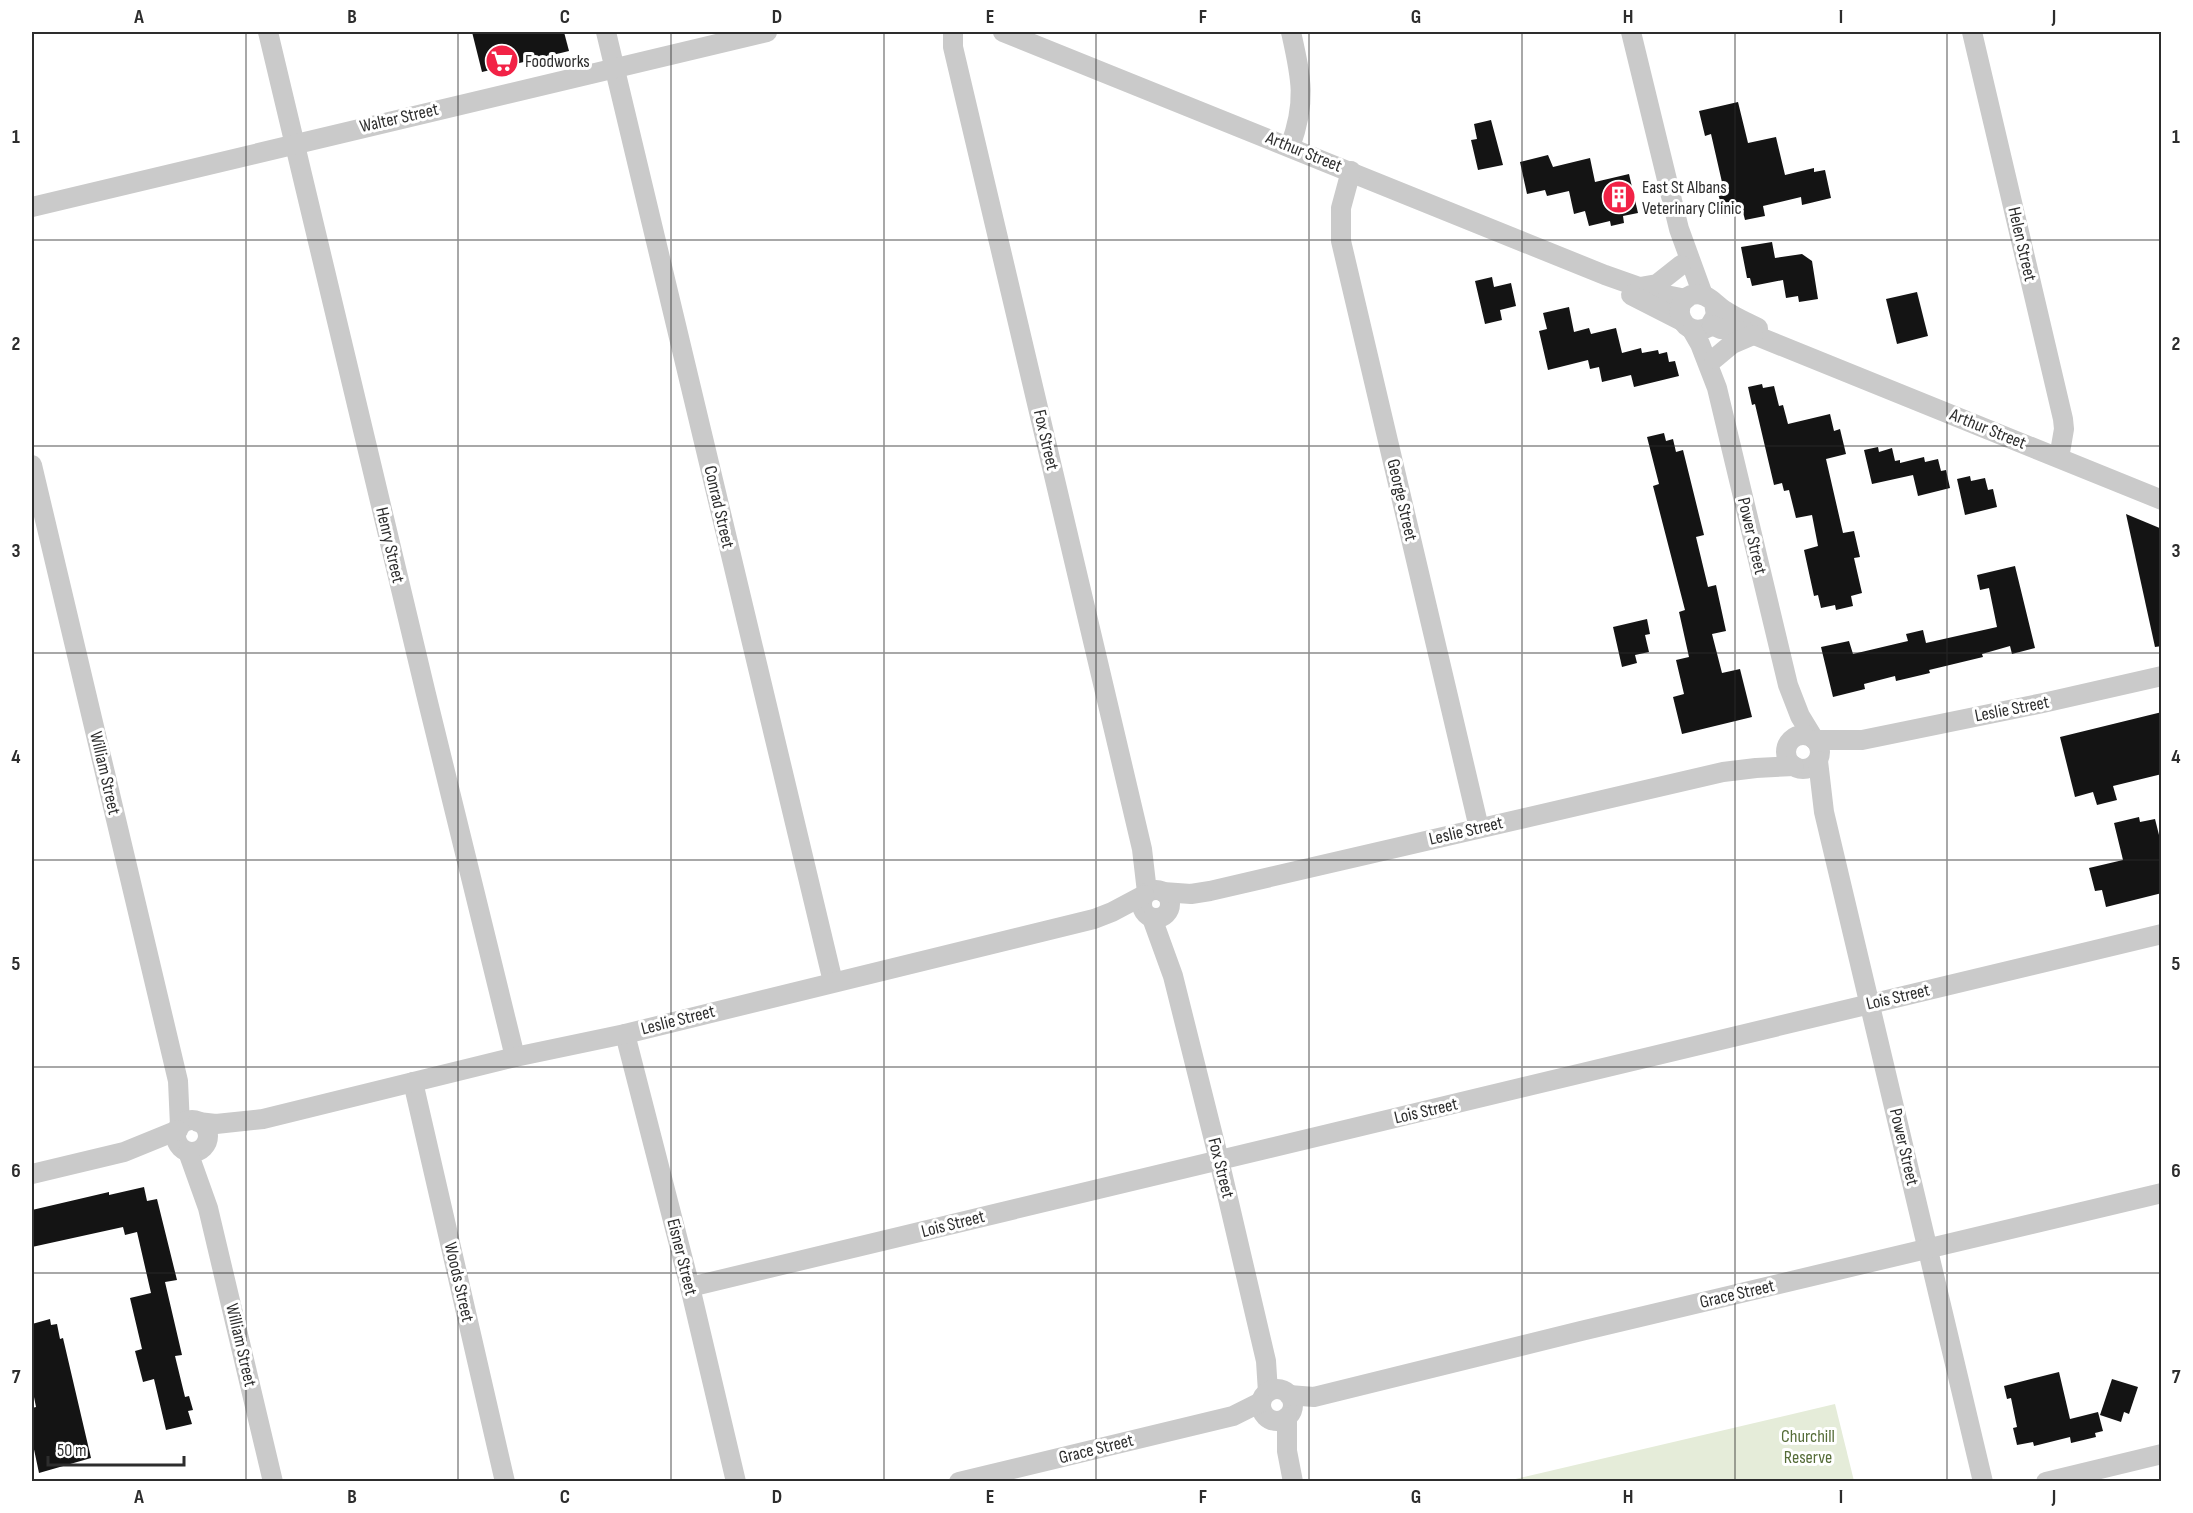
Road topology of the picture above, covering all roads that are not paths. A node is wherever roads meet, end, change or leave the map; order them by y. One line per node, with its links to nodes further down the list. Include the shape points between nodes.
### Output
1 (268, 32): 10 (street, Henry Street)
2 (606, 32): 9 (street, Conrad Street)
3 (767, 32): 9 (street, Walter Street)
4 (953, 32): 36 (street, Fox Street, via 953,47)
5 (1003, 32): 11 (street, Arthur Street)
6 (1291, 32): 11 (street, via 1302,88 1299,124)
7 (1631, 32): 14 (street)
8 (1972, 32): 24 (street, Helen Street, via 2063,419)
9 (615, 69): 10 (street, Walter Street); 40 (street, Conrad Street)
10 (294, 143): 13 (street, Walter Street); 43 (street, Henry Street)
11 (1290, 147): 12 (street, Arthur Street)
12 (1351, 171): 16 (street, Arthur Street); 34 (street, George Street, via 1341,208 1341,241)
13 (32, 207)
14 (1679, 229): 15 (street); 18 (street)
15 (1681, 265): 17 (street, via 1657,284); 18 (street, via 1684,285)
16 (1605, 275): 17 (street, Arthur Street); 19 (street, Arthur Street, via 1631,295)
17 (1640, 287): 18 (street, Arthur Street)
18 (1698, 298): 19 (street, via 1716,315); 19 (street, via 1680,310); 22 (street, Arthur Street)
19 (1699, 326): 20 (street, Arthur Street); 21 (street, Power Street); 23 (street, Power Street, via 1700,344)
20 (1753, 335): 21 (street, via 1732,344); 22 (street, Arthur Street)
21 (1714, 359): 23 (street, Power Street)
22 (1815, 360): 24 (street, Arthur Street)
23 (1717, 388): 28 (street, Power Street)
24 (2059, 458): 26 (street, Arthur Street)
25 (32, 465): 45 (street, William Street)
26 (2162, 500)
27 (2162, 676): 30 (street, Leslie Street)
28 (1788, 685): 29 (street, Power Street); 30 (street, Power Street)
29 (1789, 743): 30 (street, via 1798,736 1809,736); 31 (street, via 1787,754); 32 (street, Leslie Street)
30 (1816, 750): 31 (street, via 1810,767); 33 (street, Power Street)
31 (1795, 767): 32 (street, Leslie Street); 33 (street, Power Street)
32 (1723, 772): 34 (street, Leslie Street)
33 (1824, 812): 41 (street, Power Street)
34 (1479, 828): 35 (street, Leslie Street)
35 (1210, 891): 36 (street, Leslie Street); 37 (street, Leslie Street)
36 (1154, 892): 37 (street, Fox Street, via 1170,903); 38 (street, Leslie Street)
37 (1158, 915): 38 (street, Leslie Street); 46 (street, Fox Street)
38 (1094, 919): 40 (street, Leslie Street)
39 (2162, 934): 41 (street, Lois Street)
40 (833, 982): 42 (street, Leslie Street)
41 (1870, 1004): 46 (street, Lois Street); 49 (street, Power Street)
42 (625, 1034): 43 (street, Leslie Street); 50 (street, Eisner Street)
43 (515, 1057): 44 (street, Leslie Street)
44 (412, 1082): 45 (street, Leslie Street, via 262,1119 216,1124); 54 (street, Woods Street)
45 (191, 1137): 47 (street, Leslie Street); 53 (street, William Street)
46 (1219, 1160): 50 (street, Lois Street); 51 (street, Fox Street)
47 (32, 1174)
48 (2162, 1194): 49 (street, Grace Street)
49 (1928, 1249): 51 (street, Grace Street); 58 (street, Power Street)
50 (690, 1287): 55 (street, Eisner Street)
51 (1277, 1405): 56 (street, Grace Street); 57 (street, Fox Street)
52 (2162, 1454): 59 (street)
53 (273, 1482)
54 (506, 1482)
55 (736, 1482)
56 (959, 1482)
57 (1293, 1482)
58 (1983, 1482)
59 (2046, 1482)

